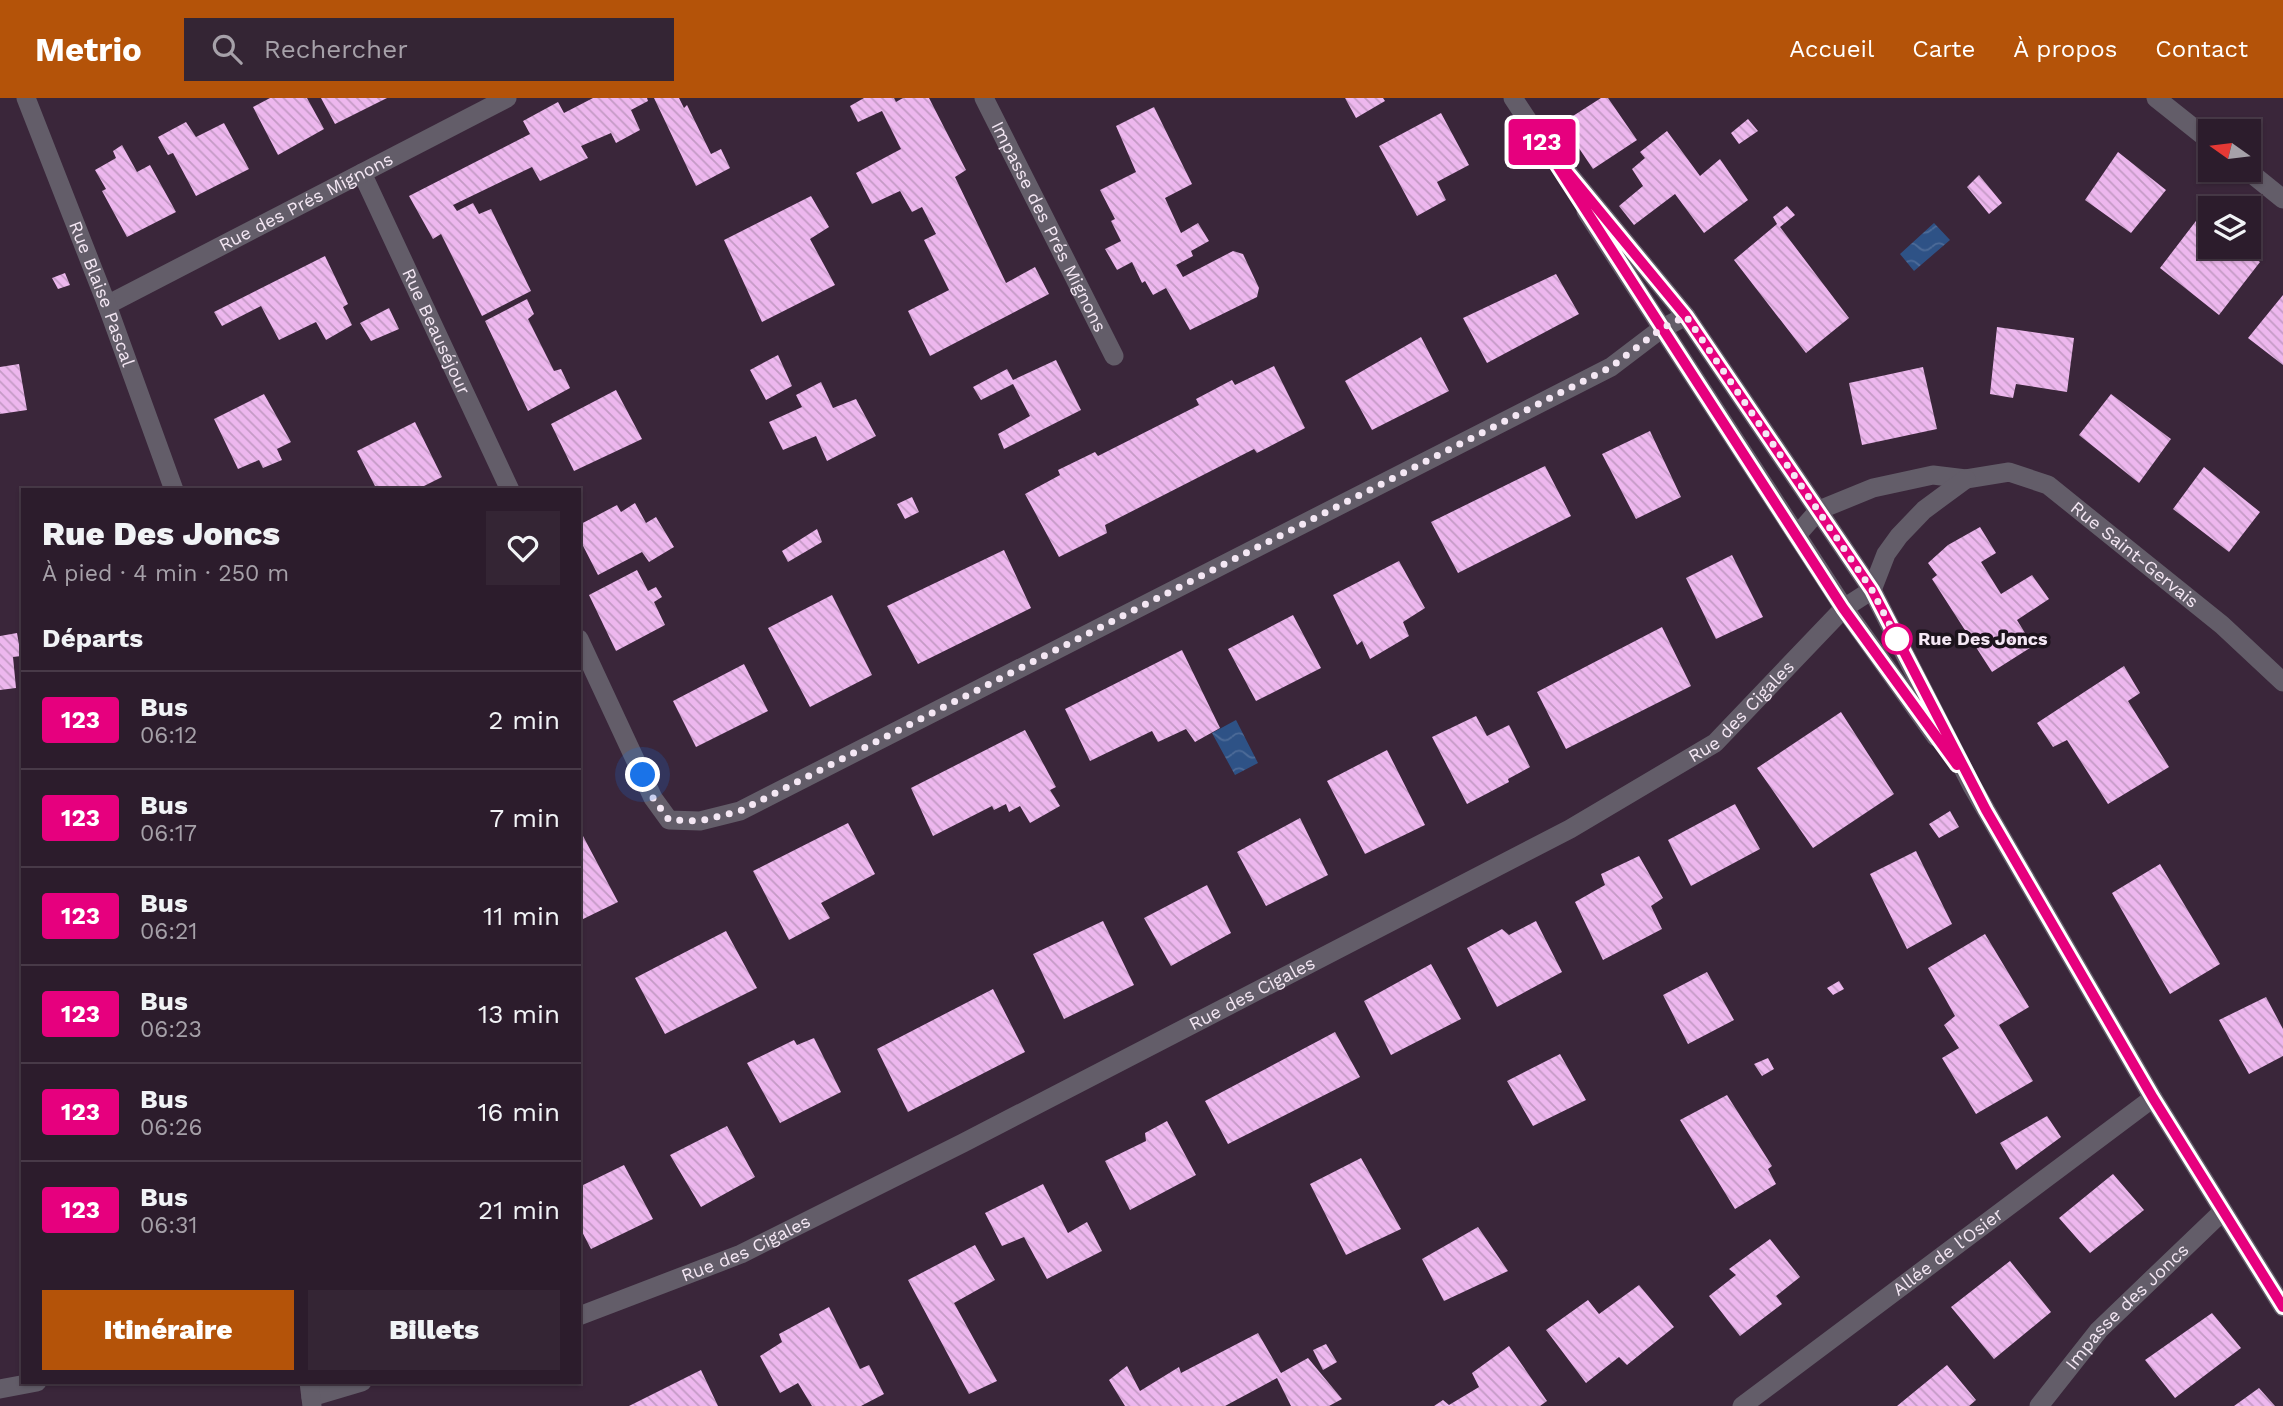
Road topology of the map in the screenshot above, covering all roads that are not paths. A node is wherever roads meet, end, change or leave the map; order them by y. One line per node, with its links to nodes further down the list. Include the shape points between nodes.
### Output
1 (26, 98): 11 (street, Rue Blaise Pascal)
2 (507, 98): 8 (street, Rue des Prés Mignons)
3 (984, 98): 14 (street, Impasse des Prés Mignons)
4 (1513, 98): 7 (street)
5 (2156, 98): 6 (street)
6 (2198, 131)
7 (1540, 139): 12 (street); 13 (street)
8 (362, 173): 11 (street, Rue des Prés Mignons); 17 (street, Rue Beauséjour)
9 (2261, 181): 10 (street)
10 (2283, 199)
11 (107, 305): 16 (street, Rue Blaise Pascal)
12 (1686, 316): 13 (street); 18 (street)
13 (1661, 329): 19 (street); 22 (street, via 1611,367 740,811 700,821 669,820 653,798)
14 (1114, 356)
15 (1966, 479): 18 (street, Rue Saint-Gervais, via 1933,475 1873,488); 20 (street, Rue Saint-Gervais, via 1924,510 1899,536 1886,554); 23 (street, Rue Saint-Gervais, via 2009,472 2048,485 2222,625)
16 (173, 488)
17 (509, 488)
18 (1819, 510): 19 (street, Rue Saint-Gervais); 20 (street)
19 (1797, 536): 21 (street)
20 (1872, 590): 21 (street, Rue des Cigales); 24 (street)
21 (1843, 608): 24 (street); 28 (street, Rue des Cigales, via 1715,743 1570,829 741,1254)
22 (581, 643)
23 (2283, 682)
24 (1972, 786): 25 (street)
25 (2153, 1098): 26 (street); 33 (street, Allée de l'Osier)
26 (2222, 1212): 27 (street); 34 (street, Impasse des Joncs, via 2099,1330)
27 (2283, 1307)
28 (581, 1315)
29 (26, 1384): 31 (street)
30 (354, 1384): 32 (street)
31 (0, 1389)
32 (311, 1395)
33 (1742, 1406)
34 (2039, 1406)

